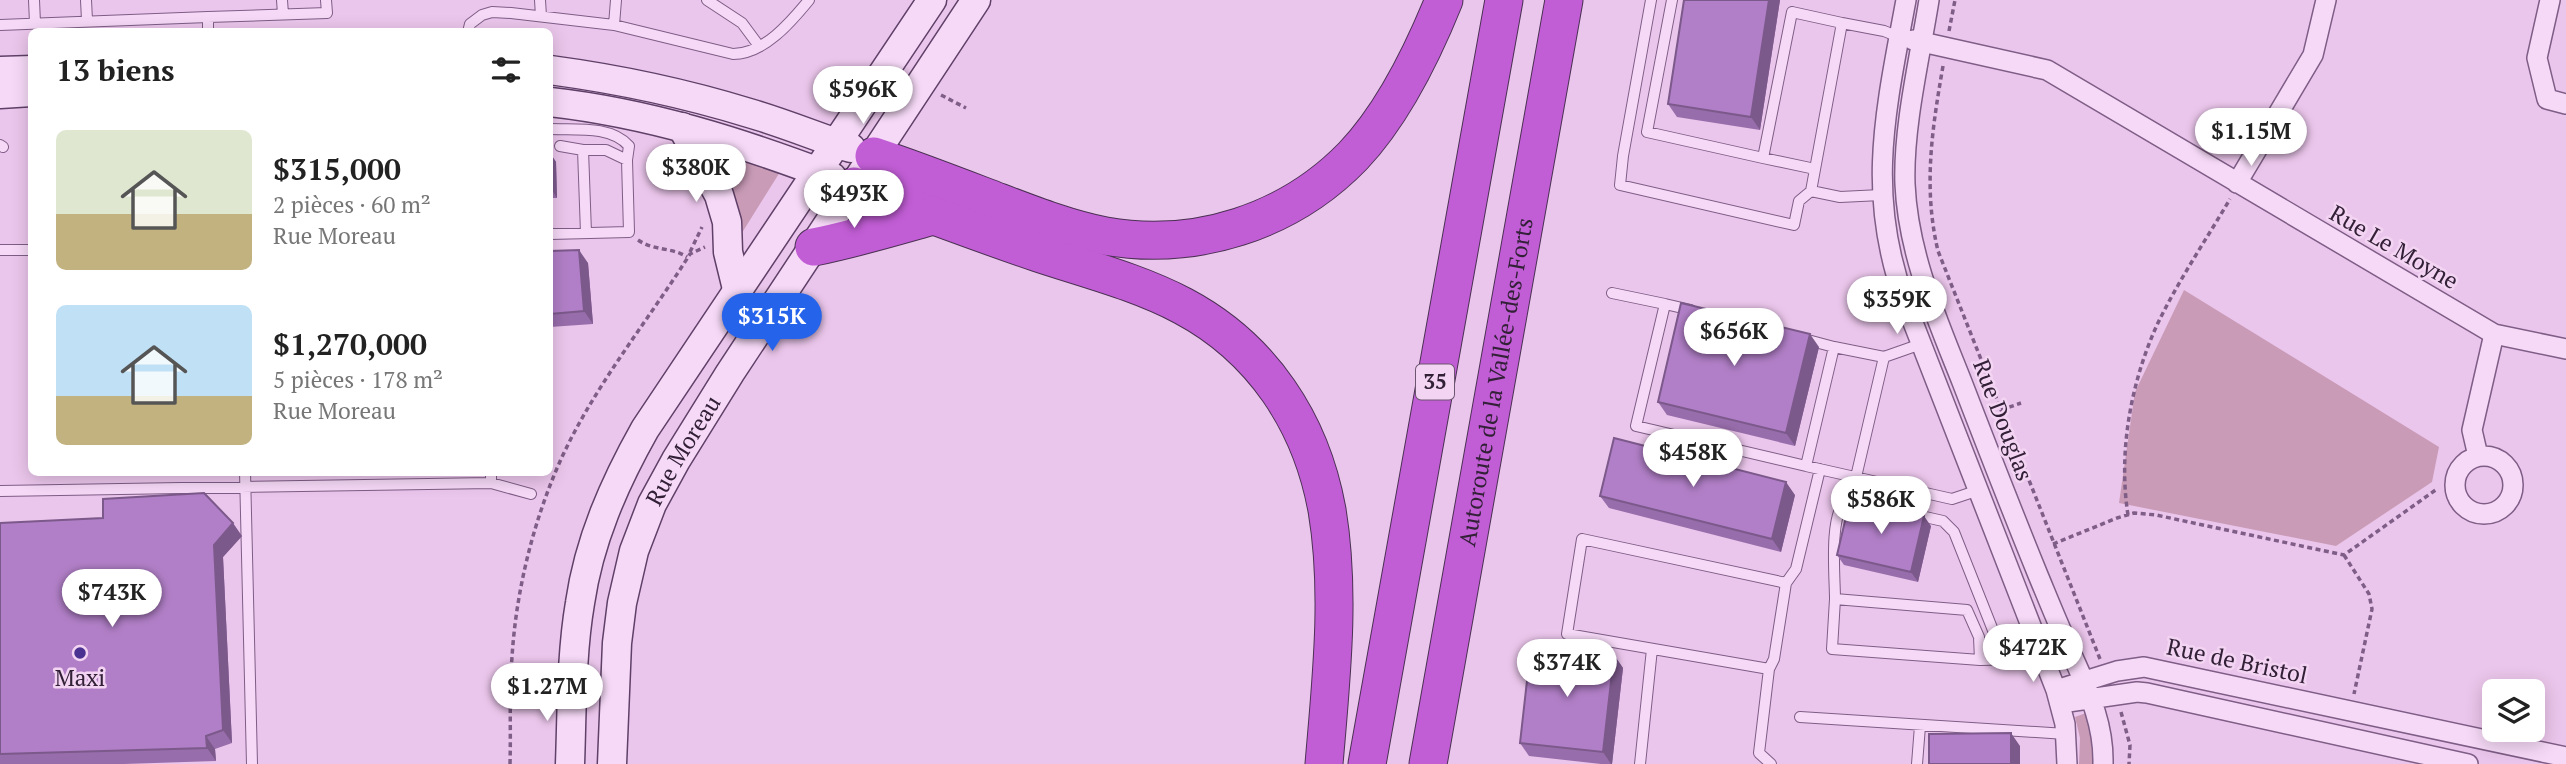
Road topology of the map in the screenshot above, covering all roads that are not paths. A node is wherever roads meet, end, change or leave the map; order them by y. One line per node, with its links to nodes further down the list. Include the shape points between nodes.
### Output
1 (34, 0): 26 (lane)
2 (86, 0): 25 (lane)
3 (282, 0): 22 (lane)
4 (326, 0): 22 (lane, via 327,13)
5 (540, 0): 23 (lane)
6 (616, 0): 29 (lane)
7 (708, 0): 34 (lane, via 742,23)
8 (809, 0): 34 (lane)
9 (932, 0): 44 (main road, Rue Moreau)
10 (976, 0): 47 (main road, Rue Moreau)
11 (1444, 0): 47 (highway, via 1399,91 1353,155 1297,201 1230,230 1159,241 1103,235 1037,216)
12 (1504, 0): 104 (highway, 35)
13 (1564, 0): 105 (highway, Autoroute de la Vallée-des-Forts)
14 (1651, 0): 53 (lane, via 1620,185 1794,225 1799,201)
15 (1672, 0): 48 (lane, via 1647,132)
16 (1794, 0): 21 (lane)
17 (1906, 0): 32 (street, Rue Douglas)
18 (1929, 0): 33 (street, Rue Douglas)
19 (2326, 0): 54 (street, via 2314,55)
20 (2550, 0): 41 (street, via 2537,58 2547,99)
21 (1792, 12): 27 (lane); 48 (lane)
22 (283, 14): 24 (lane)
23 (541, 16): 29 (lane); 31 (lane, via 492,12 475,19)
24 (208, 17): 25 (lane); 30 (lane)
25 (87, 20): 26 (lane)
26 (35, 23): 28 (lane)
27 (1842, 23): 32 (lane); 50 (lane)
28 (0, 24)
29 (614, 25): 34 (lane, via 733,54)
30 (208, 28)
31 (470, 28)
32 (1899, 37): 33 (street, Rue Le Moyne); 55 (street, Rue Douglas, via 1883,134)
33 (1923, 42): 54 (street, Rue Le Moyne, via 2047,70); 86 (street, Rue Douglas, via 1905,165 1914,245 1934,310)
34 (759, 46)
35 (28, 70): 37 (main road)
36 (553, 70): 44 (main road, via 702,100)
37 (0, 71)
38 (28, 92): 39 (main road)
39 (0, 94)
40 (553, 102): 42 (main road)
41 (2566, 104)
42 (682, 127): 51 (main road); 62 (main road, via 719,195)
43 (553, 129): 49 (lane, via 610,134 629,146)
44 (836, 143): 47 (main road); 51 (main road, Rue Moreau)
45 (560, 146): 46 (lane)
46 (583, 150): 49 (lane, via 606,150); 57 (lane)
47 (874, 156): 52 (main road, Rue Moreau)
48 (1763, 158): 50 (lane)
49 (627, 160): 57 (lane, via 629,232)
50 (1815, 169): 53 (lane)
51 (817, 171): 52 (main road); 62 (main road, Rue Moreau)
52 (854, 186): 56 (highway); 59 (main road, Rue Moreau)
53 (1811, 191): 55 (lane, via 1840,197)
54 (2234, 191): 66 (street, Rue Le Moyne)
55 (1881, 195): 68 (street, Rue Douglas, via 1892,265)
56 (933, 216): 59 (highway); 103 (highway, via 1182,305 1233,339 1273,380 1307,439 1327,512 1333,612)
57 (586, 233): 58 (lane)
58 (553, 234)
59 (814, 247): 102 (main road, Rue Moreau, via 680,453 639,534 619,621)
60 (0, 250): 61 (lane)
61 (28, 250)
62 (737, 289): 101 (main road, Rue Moreau, via 645,429 618,477 601,521 577,622)
63 (1612, 293): 64 (lane)
64 (1665, 304): 65 (lane); 73 (lane, via 1636,426)
65 (1703, 313)
66 (2494, 334): 70 (street, Rue Le Moyne); 72 (street, via 2472,430)
67 (1792, 336): 69 (lane)
68 (1921, 344): 71 (lane); 79 (street, Rue Douglas)
69 (1834, 346): 71 (lane); 73 (lane)
70 (2566, 349)
71 (1884, 357): 76 (lane)
72 (2478, 457)
73 (1806, 466): 74 (lane)
74 (1820, 469): 76 (lane); 84 (lane, via 1796,569)
75 (245, 476): 78 (lane)
76 (1856, 477): 79 (lane, via 1952,499)
77 (491, 478): 78 (lane); 81 (lane)
78 (245, 486): 80 (lane); 100 (lane)
79 (1980, 489): 88 (street, Rue Douglas)
80 (0, 491)
81 (531, 494)
82 (1870, 506): 85 (lane, via 1848,502 1841,507 1836,527)
83 (1903, 512): 90 (lane, via 1943,521 1954,532)
84 (1786, 583): 87 (lane, via 1582,539 1567,635); 91 (lane)
85 (1835, 599): 89 (lane, via 1967,610 1979,637); 89 (lane, via 1832,649)
86 (2067, 644): 88 (lane); 92 (street, Rue Douglas)
87 (1652, 649): 91 (lane); 106 (lane)
88 (2043, 652): 90 (lane); 93 (street, Rue Douglas)
89 (1980, 660): 90 (lane)
90 (2001, 660)
91 (1769, 669): 107 (lane, via 1759,753)
92 (2088, 691): 93 (street, Rue de Bristol); 95 (street, Rue de Bristol, via 2118,671 2144,667); 98 (street, Rue de Bristol, via 2137,692); 110 (street, Rue Douglas, via 2102,738)
93 (2058, 696): 97 (street, Rue Douglas)
94 (1800, 717): 96 (lane)
95 (2410, 722): 98 (street); 99 (street, Rue de Bristol)
96 (1920, 726): 97 (lane); 108 (lane)
97 (2067, 734): 109 (street, Rue Douglas)
98 (2403, 750): 111 (street, Rue de Bristol)
99 (2566, 757)
100 (251, 764)
101 (570, 764)
102 (612, 764)
103 (1324, 764)
104 (1367, 764)
105 (1428, 764)
106 (1640, 764)
107 (1771, 764)
108 (1917, 764)
109 (2067, 764)
110 (2103, 764)
111 (2468, 764)

